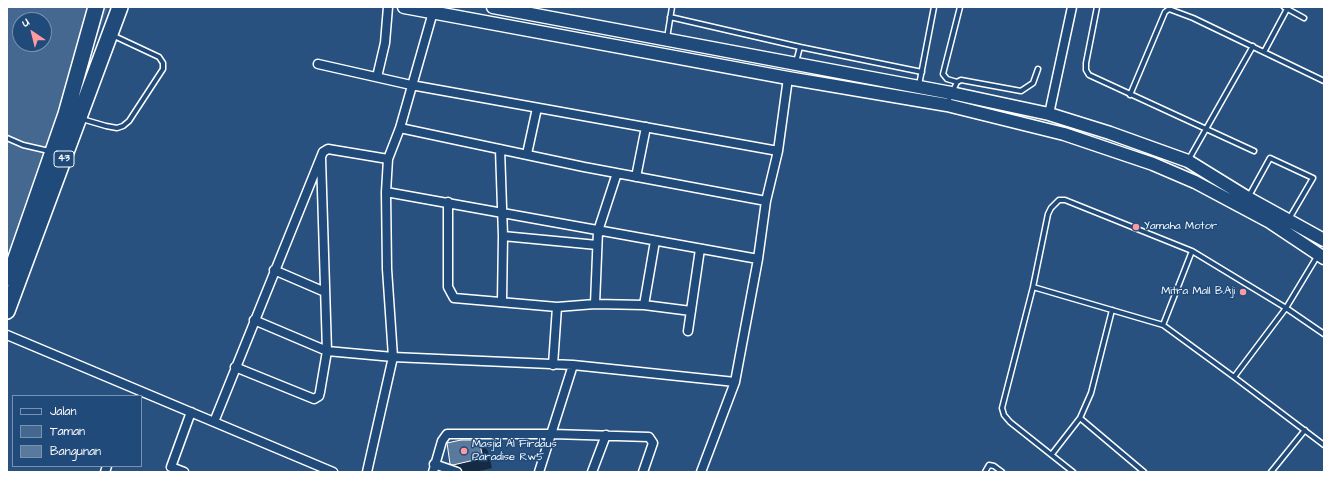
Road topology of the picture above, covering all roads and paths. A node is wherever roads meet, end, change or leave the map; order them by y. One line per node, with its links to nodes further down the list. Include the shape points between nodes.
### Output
1 (96, 7): 42 (highway, 43)
2 (120, 7): 15 (highway, 43)
3 (388, 7): 24 (street, via 385,43)
4 (404, 7): 12 (main road)
5 (493, 7): 16 (main road)
6 (672, 7): 13 (lane)
7 (934, 7): 23 (lane)
8 (960, 7): 27 (lane, via 943,74 947,79)
9 (1072, 7): 33 (street)
10 (1097, 7): 30 (lane, via 1086,63 1087,72 1092,77)
11 (1285, 8): 14 (lane); 19 (lane)
12 (433, 12): 25 (main road); 28 (street)
13 (670, 18): 16 (lane); 18 (lane)
14 (1304, 18)
15 (110, 34): 34 (highway, 43); 34 (lane, via 159,57 163,68 129,121 123,126 117,128)
16 (666, 40): 21 (main road)
17 (1253, 46): 19 (lane); 30 (lane, via 1169,9 1165,12); 37 (lane)
18 (800, 47): 21 (lane); 23 (lane)
19 (1264, 52): 26 (lane)
20 (318, 64): 24 (street)
21 (796, 64): 29 (main road)
22 (1038, 69): 27 (lane, via 1033,83 1021,91 965,80)
23 (922, 72): 29 (lane)
24 (377, 77): 28 (street)
25 (788, 78): 31 (main road); 41 (street)
26 (1324, 81)
27 (957, 82): 31 (lane)
28 (411, 85): 32 (street); 36 (street)
29 (919, 88): 31 (main road)
30 (1130, 95): 37 (lane)
31 (949, 99): 33 (main road); 48 (main road)
32 (537, 108): 35 (street); 44 (street)
33 (1049, 114): 40 (main road)
34 (79, 118): 76 (highway, 43)
35 (646, 127): 41 (street); 50 (street)
36 (400, 128): 39 (street); 46 (street)
37 (1206, 130): 43 (lane); 47 (lane)
38 (7, 138): 42 (lane, via 23,145)
39 (500, 150): 44 (street); 55 (street)
40 (1158, 150): 47 (main road); 48 (main road)
41 (778, 151): 53 (street)
42 (53, 152): 67 (highway, 43)
43 (1254, 152)
44 (527, 154): 49 (street)
45 (321, 155): 46 (street, via 328,149); 66 (street); 69 (street)
46 (388, 159): 51 (street)
47 (1188, 161): 52 (main road)
48 (1152, 164): 64 (main road, via 1195,182 1270,222)
49 (617, 173): 50 (street); 57 (street)
50 (636, 177): 53 (street)
51 (386, 192): 54 (street); 84 (street, via 387,270)
52 (1248, 198): 56 (main road); 56 (lane, via 1270,158 1313,178)
53 (766, 201): 65 (street)
54 (448, 202): 55 (street); 70 (street, via 450,294 458,300)
55 (501, 211): 57 (street); 58 (street)
56 (1288, 220): 59 (main road)
57 (598, 231): 60 (street); 61 (street)
58 (503, 236): 61 (street); 70 (street)
59 (1324, 240)
60 (655, 241): 62 (street); 72 (street)
61 (597, 245): 71 (street)
62 (700, 249): 65 (street); 77 (street)
63 (1192, 251): 68 (lane, via 1065,200 1059,200 1048,214); 74 (lane); 79 (lane)
64 (1321, 257): 74 (lane)
65 (758, 259): 89 (street)
66 (274, 270): 69 (street); 78 (street)
67 (7, 282)
68 (1033, 287): 75 (lane); 99 (lane, via 1002,408 1010,422)
69 (325, 292): 83 (street)
70 (502, 301): 73 (street)
71 (595, 304): 72 (street); 73 (street)
72 (644, 305): 77 (street)
73 (557, 307): 85 (street)
74 (1286, 308): 81 (lane); 88 (lane)
75 (1112, 310): 79 (lane); 93 (lane, via 1091,393)
76 (7, 311)
77 (690, 311): 80 (street)
78 (254, 320): 83 (street); 87 (street)
79 (1163, 325): 88 (lane)
80 (688, 331)
81 (1324, 334)
82 (7, 335): 90 (street)
83 (327, 351): 84 (street); 87 (street, via 319,396 314,399)
84 (393, 357): 85 (street); 104 (street)
85 (553, 365): 86 (street)
86 (574, 365): 89 (street); 96 (street)
87 (235, 367): 94 (street)
88 (1234, 376): 95 (lane)
89 (735, 382): 109 (street)
90 (134, 393)
91 (142, 396): 92 (street)
92 (191, 412): 94 (street); 101 (street)
93 (1080, 418): 99 (lane); 113 (lane)
94 (214, 422): 103 (street)
95 (1305, 430): 98 (lane); 114 (lane)
96 (552, 434): 97 (street); 100 (street, via 447,434 442,441); 106 (street)
97 (606, 435): 107 (street); 108 (street, via 646,436 652,440)
98 (1324, 445)
99 (1052, 454): 112 (lane)
100 (434, 468): 105 (street)
101 (170, 469): 102 (street)
102 (184, 472)
103 (334, 472)
104 (367, 472)
105 (457, 472)
106 (539, 472)
107 (592, 472)
108 (643, 472)
109 (701, 472)
110 (985, 472): 111 (lane, via 990,465)
111 (1002, 472)
112 (1073, 472)
113 (1144, 472)
114 (1271, 472)

